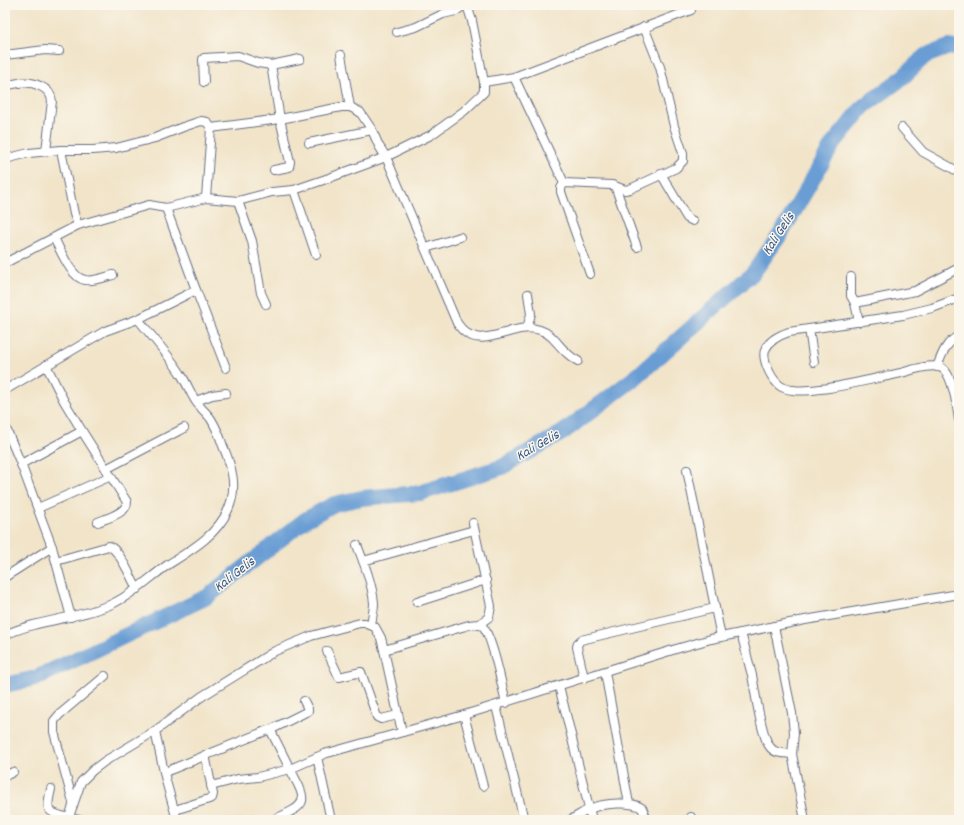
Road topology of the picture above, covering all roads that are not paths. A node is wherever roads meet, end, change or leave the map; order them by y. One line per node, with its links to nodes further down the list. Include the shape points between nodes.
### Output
1 (464, 5): 5 (street, via 456,11)
2 (468, 5): 13 (street)
3 (690, 10): 4 (street)
4 (644, 28): 11 (street); 27 (street, via 660,67 683,153 681,164)
5 (397, 32)
6 (59, 52): 7 (street, via 45,50)
7 (5, 55)
8 (342, 55): 15 (street)
9 (300, 59): 10 (street)
10 (271, 65): 12 (street, via 238,56 204,58); 16 (street)
11 (514, 78): 13 (street); 28 (street)
12 (204, 82)
13 (484, 82): 23 (street, via 484,92 445,126)
14 (5, 86): 22 (street, via 30,82 46,89 50,94 52,101)
15 (350, 107): 16 (street); 19 (street, via 360,112)
16 (280, 119): 17 (street); 25 (street, via 290,166)
17 (211, 128): 21 (street, via 208,122 201,121 155,138 116,148); 31 (street)
18 (902, 128): 26 (street, via 923,152)
19 (372, 130): 20 (street); 23 (street)
20 (309, 143)
21 (61, 150): 22 (street); 35 (street)
22 (46, 151): 24 (street)
23 (386, 157): 30 (street); 39 (street)
24 (5, 159)
25 (274, 170)
26 (959, 172)
27 (662, 174): 29 (street, via 630,189); 34 (street, via 687,218)
28 (564, 183): 29 (street); 43 (street, via 561,192)
29 (615, 186): 38 (street)
30 (294, 190): 32 (street, via 272,192); 40 (street)
31 (206, 198): 32 (street); 33 (street)
32 (238, 201): 49 (street, via 252,240 261,293)
33 (166, 208): 35 (street, via 149,204); 46 (street)
34 (693, 221)
35 (78, 225): 37 (street)
36 (460, 237): 39 (street)
37 (54, 238): 41 (street); 44 (street, via 67,264 81,279)
38 (637, 247)
39 (426, 248): 53 (street, via 457,323 467,334 485,339)
40 (316, 255)
41 (5, 263)
42 (959, 268): 50 (street, via 915,291)
43 (590, 274)
44 (113, 275)
45 (851, 276): 50 (street, via 851,296)
46 (196, 290): 51 (street); 60 (street)
47 (528, 294): 53 (street, via 531,314)
48 (959, 298): 52 (street, via 903,315)
49 (266, 304)
50 (855, 304): 52 (street)
51 (138, 319): 58 (street, via 105,331); 64 (street, via 182,376)
52 (859, 322): 54 (street)
53 (527, 328): 56 (street, via 550,335)
54 (809, 329): 57 (street); 59 (street, via 780,335 765,349 764,355 772,376 777,384 784,388 813,390 919,368)
55 (959, 336): 59 (street, via 946,346)
56 (578, 361)
57 (814, 362)
58 (46, 365): 62 (street); 68 (street)
59 (937, 367): 61 (street, via 947,373)
60 (226, 368)
61 (955, 386): 65 (street)
62 (5, 390)
63 (226, 393): 64 (street)
64 (196, 402): 81 (street, via 211,419 220,438 231,465 234,495 228,511 208,536)
65 (959, 420)
66 (5, 426): 69 (street)
67 (184, 428): 70 (street)
68 (82, 432): 69 (street); 70 (street)
69 (21, 464): 73 (street)
70 (106, 469): 72 (street)
71 (687, 470): 84 (street)
72 (111, 476): 73 (street); 74 (street, via 126,499 127,505)
73 (38, 508): 76 (street)
74 (98, 522)
75 (357, 545): 78 (street)
76 (52, 547): 77 (street); 79 (street)
77 (56, 561): 81 (street, via 112,547); 85 (street)
78 (363, 561): 80 (street, via 473,526); 86 (street, via 373,599)
79 (5, 577)
80 (486, 580): 83 (street); 87 (street, via 491,613)
81 (137, 589): 85 (street, via 112,604)
82 (959, 594): 88 (street)
83 (417, 602)
84 (715, 608): 91 (street); 96 (street, via 581,640 577,651)
85 (71, 617): 90 (street, via 41,623)
86 (371, 625): 92 (street, via 378,632); 103 (street, via 360,623 294,642 201,697)
87 (478, 625): 92 (street, via 462,627); 99 (street, via 483,626 490,640)
88 (774, 626): 89 (street); 106 (street, via 794,726)
89 (741, 633): 91 (street); 106 (street, via 768,744 777,752)
90 (5, 635)
91 (721, 637): 94 (street)
92 (384, 650): 101 (street)
93 (327, 651): 101 (street, via 337,676 360,672 377,717 381,719)
94 (605, 672): 96 (street); 117 (street)
95 (105, 676): 116 (street, via 54,721 54,732)
96 (584, 678): 97 (street)
97 (559, 686): 99 (street); 118 (street)
98 (304, 701): 104 (street, via 308,711)
99 (506, 703): 100 (street)
100 (496, 706): 102 (street); 125 (street)
101 (398, 715): 105 (street)
102 (464, 715): 105 (street); 114 (street)
103 (155, 730): 111 (street); 116 (street, via 88,774 81,782)
104 (270, 730): 107 (street); 109 (street)
105 (402, 732): 108 (street)
106 (792, 754): 129 (street)
107 (205, 756): 111 (street); 113 (street)
108 (317, 757): 109 (street); 124 (street)
109 (290, 769): 113 (street); 123 (street, via 302,803 290,813)
110 (13, 772): 112 (street)
111 (165, 772): 119 (street)
112 (5, 776)
113 (211, 786): 119 (street, via 212,798)
114 (483, 786)
115 (51, 789): 120 (street, via 50,810)
116 (73, 803): 120 (street)
117 (629, 804): 118 (street); 128 (street, via 642,808)
118 (590, 808): 126 (street); 127 (street)
119 (175, 810): 122 (street)
120 (68, 819): 121 (street)
121 (79, 820)
122 (177, 820)
123 (273, 820)
124 (331, 820)
125 (524, 820)
126 (570, 820)
127 (592, 820)
128 (647, 820)
129 (805, 820)

